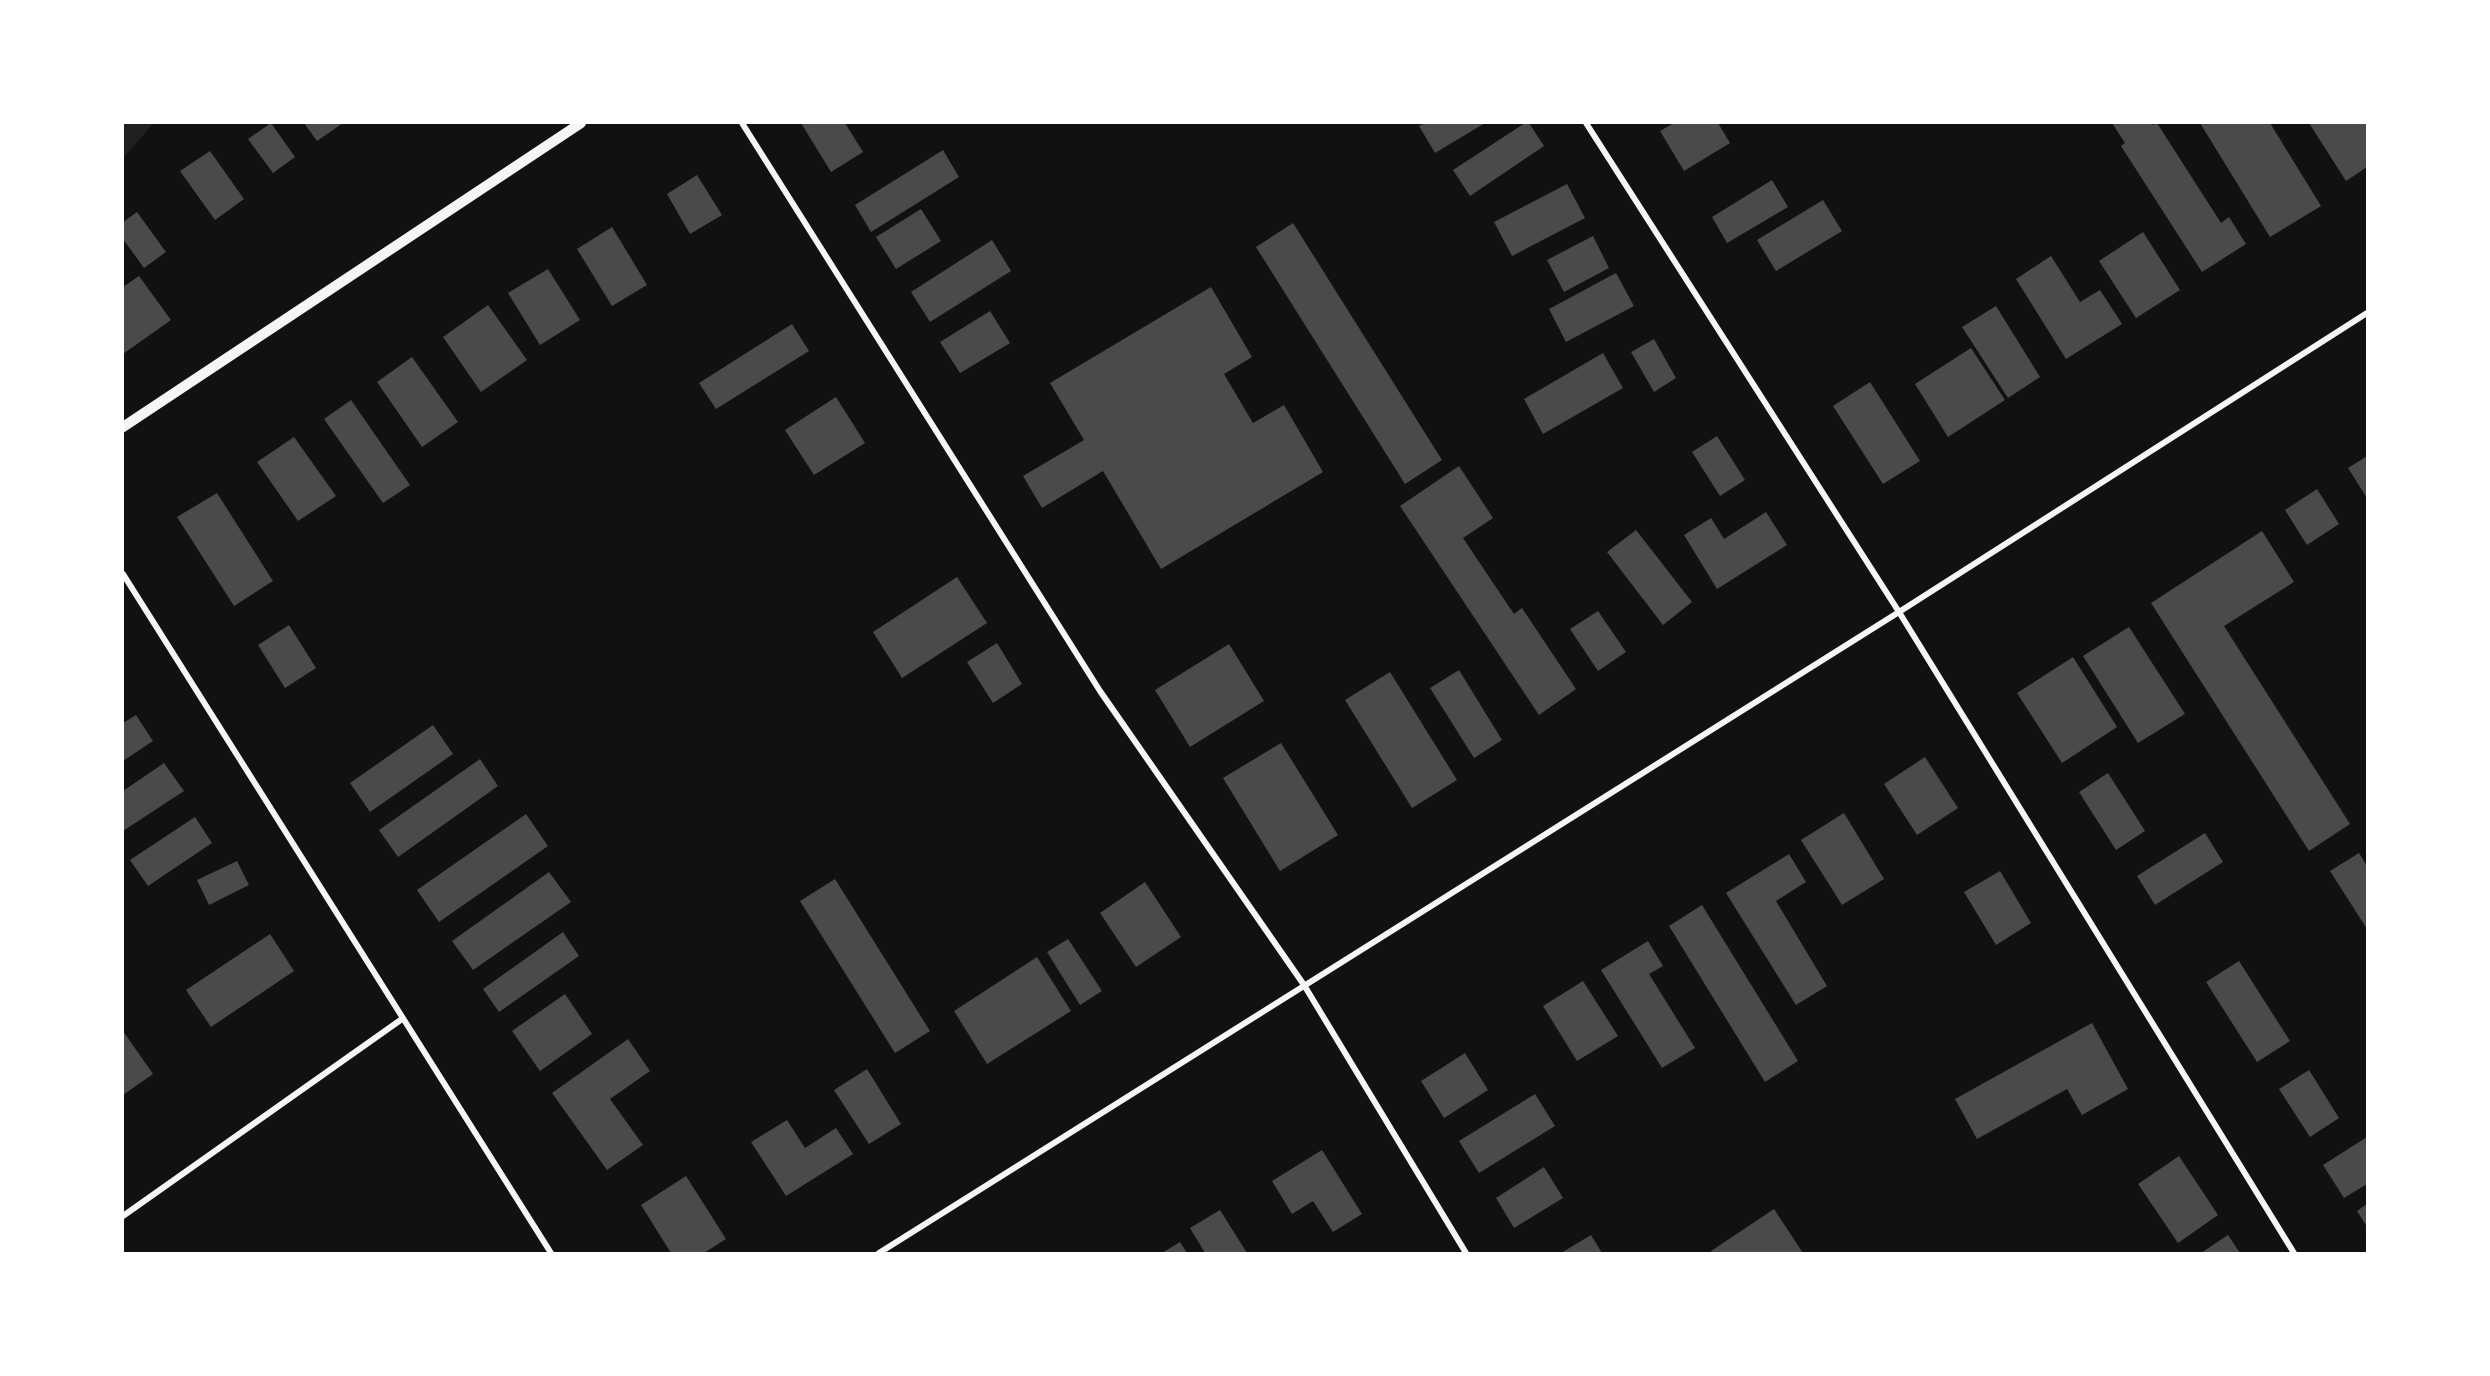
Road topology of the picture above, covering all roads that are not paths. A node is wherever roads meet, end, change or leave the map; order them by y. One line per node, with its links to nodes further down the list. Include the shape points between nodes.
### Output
1 (581, 123): 5 (street)
2 (742, 123): 8 (street, via 1100,691)
3 (1586, 123): 7 (street)
4 (2367, 313): 7 (street)
5 (123, 427)
6 (123, 574): 9 (street)
7 (1899, 612): 8 (street); 14 (street)
8 (1304, 986): 12 (street); 13 (street)
9 (402, 1019): 10 (street); 11 (street)
10 (123, 1216)
11 (551, 1253)
12 (879, 1253)
13 (1466, 1253)
14 (2295, 1253)

